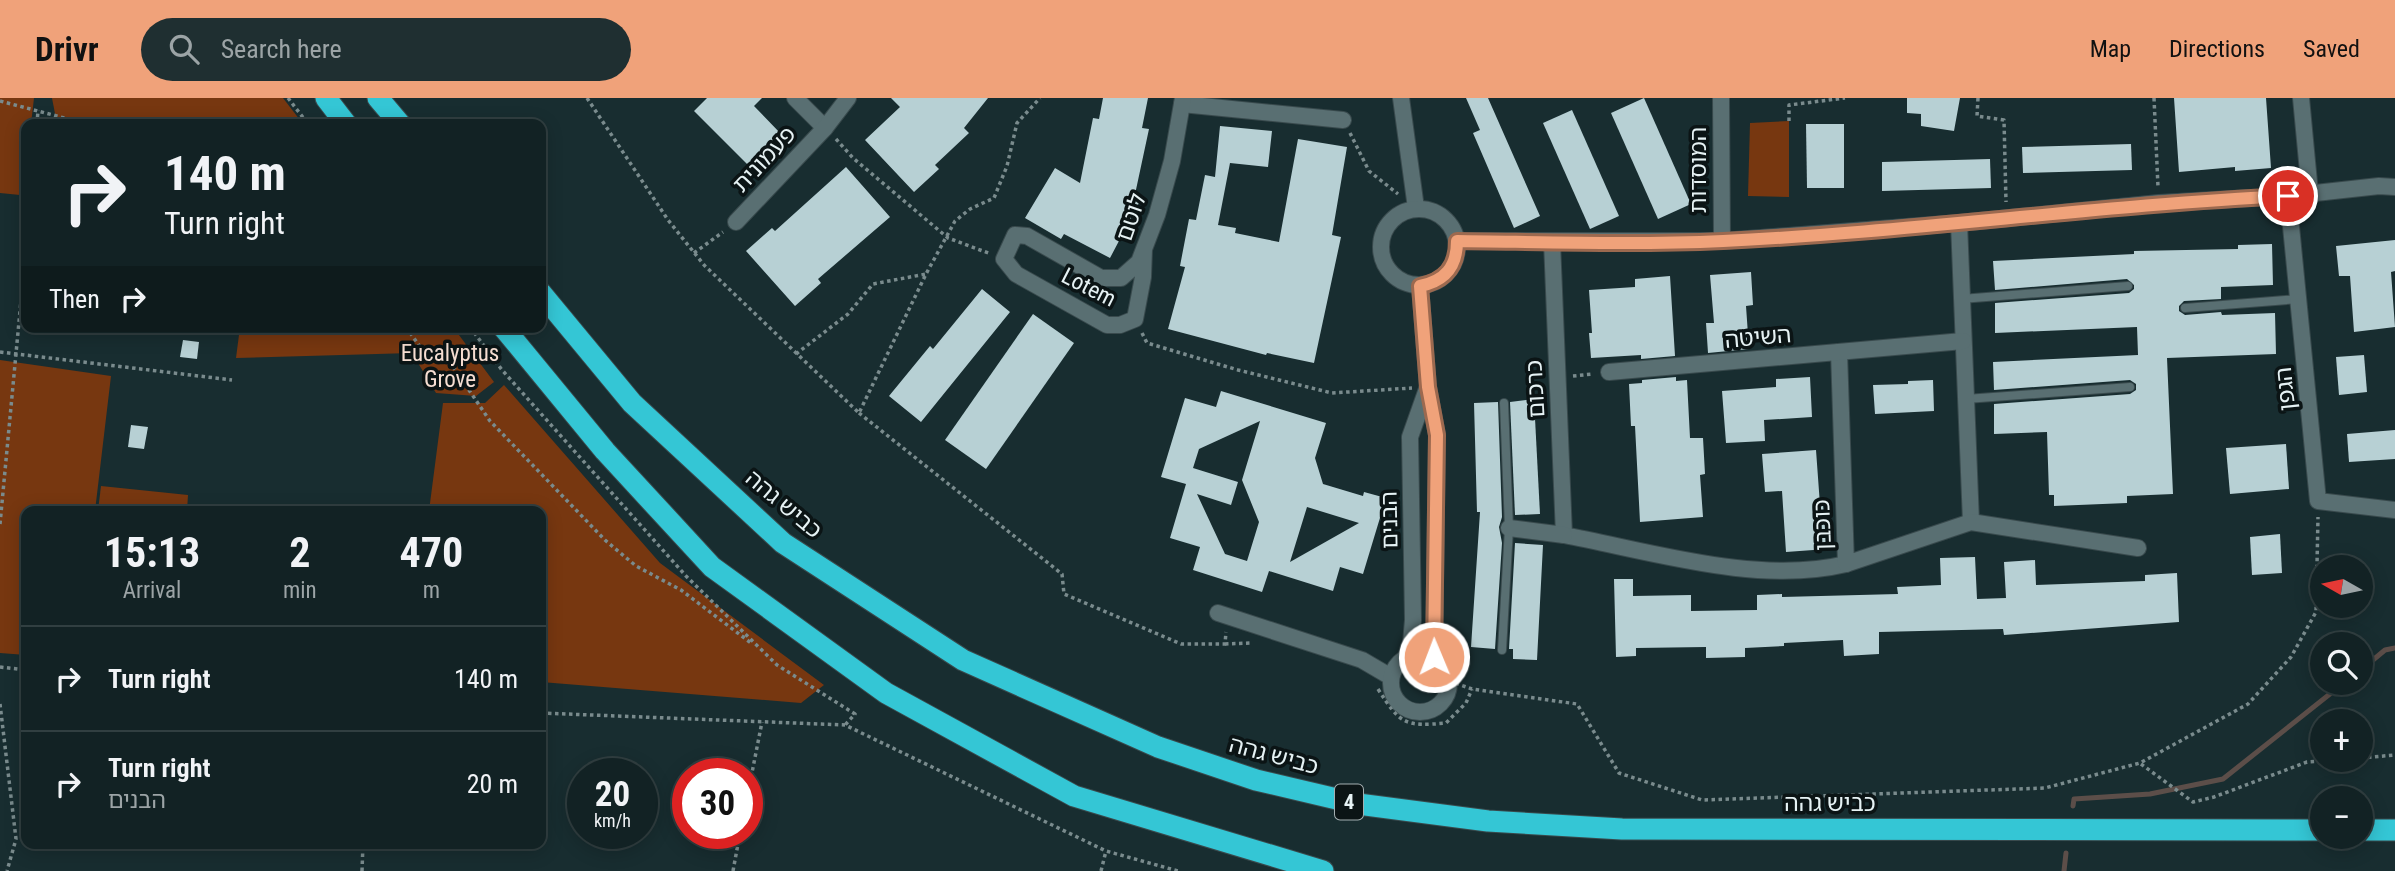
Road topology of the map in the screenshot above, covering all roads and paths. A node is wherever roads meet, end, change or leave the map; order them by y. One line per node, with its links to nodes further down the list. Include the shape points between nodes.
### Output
1 (288, 98): 19 (path)
2 (326, 98): 20 (highway)
3 (378, 98): 21 (highway)
4 (587, 98): 38 (path)
5 (795, 98): 24 (street, פעמונית)
6 (848, 98): 24 (street, פעמונית)
7 (1041, 98): 33 (path, via 1017,123 994,198 955,221)
8 (1401, 98): 29 (street)
9 (1721, 98): 35 (street, המוסדות)
10 (1845, 98): 23 (path, via 1789,105)
11 (1978, 98): 30 (path, via 1977,116 2004,120)
12 (2154, 98): 28 (path)
13 (2301, 98): 26 (street)
14 (0, 101): 16 (path)
15 (1182, 101): 22 (street, לוטם); 37 (street, לוטם, via 1172,161)
16 (38, 110): 17 (path); 18 (path)
17 (37, 119)
18 (70, 119)
19 (304, 119)
20 (342, 119)
21 (396, 119)
22 (1343, 120): 29 (path, via 1369,171)
23 (1788, 121)
24 (825, 128): 31 (street, פעמונית); 33 (path, via 853,158)
25 (2395, 187): 26 (street)
26 (2310, 193): 27 (street)
27 (2288, 196): 28 (street); 45 (street, הגפן)
28 (2159, 203): 30 (street)
29 (1416, 208): 34 (street, via 1448,221); 41 (street, via 1392,219 1381,243 1381,256 1396,278)
30 (2007, 218): 32 (street)
31 (736, 222): 38 (path)
32 (1959, 223): 35 (street); 44 (street)
33 (948, 237): 39 (path); 40 (path)
34 (1457, 241): 36 (street); 41 (street, via 1453,267 1433,284)
35 (1721, 241): 36 (street)
36 (1552, 242): 57 (street, כרכום)
37 (1144, 249): 39 (street, לוטם, via 1139,262 1121,278 1101,278 1027,236 1015,235); 48 (street, Lotem)
38 (694, 253): 55 (path)
39 (1004, 259): 48 (street, Lotem, via 1016,274 1107,325 1120,326)
40 (926, 274): 55 (path, via 873,284 848,314); 63 (path)
41 (1420, 286): 59 (street, הבנים)
42 (2128, 286): 44 (lane)
43 (546, 299): 93 (highway, כביש גהה / 4, via 632,403 783,543 963,660 1157,747 1256,780 1358,804 1423,813 1622,829)
44 (1961, 299): 51 (street)
45 (2298, 299): 47 (lane); 64 (street, הגפן)
46 (21, 306): 54 (path)
47 (2185, 308)
48 (1135, 319): 59 (path, via 1147,343 1332,393)
49 (410, 333): 75 (path, via 421,348 452,365 490,421 605,540)
50 (508, 333): 104 (highway, via 606,451 712,567 886,693 1074,796)
51 (1963, 341): 53 (street, השיטה); 61 (street)
52 (0, 352): 54 (path)
53 (1839, 352): 56 (street, השיטה); 71 (street, כוכבן)
54 (17, 354): 58 (path); 67 (path)
55 (796, 354): 63 (path)
56 (1609, 372): 57 (path)
57 (1556, 377): 69 (street, כרכום)
58 (232, 380)
59 (1428, 387): 77 (street, הבנים, via 1410,437); 78 (street, הבנים, via 1437,435)
60 (2130, 387): 61 (lane)
61 (1965, 399): 66 (street)
62 (1504, 403): 68 (lane, כרכום)
63 (859, 413): 74 (path, via 1062,574 1064,594 1181,644)
64 (2318, 501): 65 (street); 92 (path, via 2316,612 2291,657 2248,704)
65 (2395, 510)
66 (1971, 522): 70 (street, כוכבן); 71 (street, כוכבן)
67 (0, 524)
68 (1509, 528): 69 (street); 76 (lane, כרכום)
69 (1564, 535): 71 (street, via 1742,570 1817,571)
70 (2138, 548)
71 (1846, 564)
72 (1223, 614): 74 (path); 81 (street, via 1362,660)
73 (1253, 643): 74 (path)
74 (1225, 644)
75 (760, 649)
76 (1502, 650)
77 (1410, 655): 78 (street); 81 (street, via 1401,660)
78 (1434, 657): 82 (street, via 1442,663)
79 (0, 667): 80 (path)
80 (21, 669)
81 (1391, 677): 82 (street, via 1390,687 1399,704 1417,712 1437,707)
82 (1449, 681): 84 (path)
83 (1377, 688): 84 (path, via 1395,715 1416,726 1446,723 1466,703)
84 (1472, 689): 92 (path, via 1577,704 1619,773 1702,800 2045,788)
85 (0, 704): 99 (path, via 16,839)
86 (546, 713): 87 (path)
87 (762, 722): 90 (path); 98 (path, via 845,725)
88 (2395, 755): 89 (path)
89 (2373, 757)
90 (755, 758)
91 (2310, 762): 92 (path, via 2193,802)
92 (2140, 763)
93 (2310, 830)
94 (2373, 830): 95 (highway)
95 (2395, 830)
96 (363, 849): 100 (path)
97 (737, 849): 101 (path)
98 (1106, 851): 102 (path); 103 (path)
99 (8, 871)
100 (362, 871)
101 (733, 871)
102 (1101, 871)
103 (1178, 871)
104 (1322, 871)

